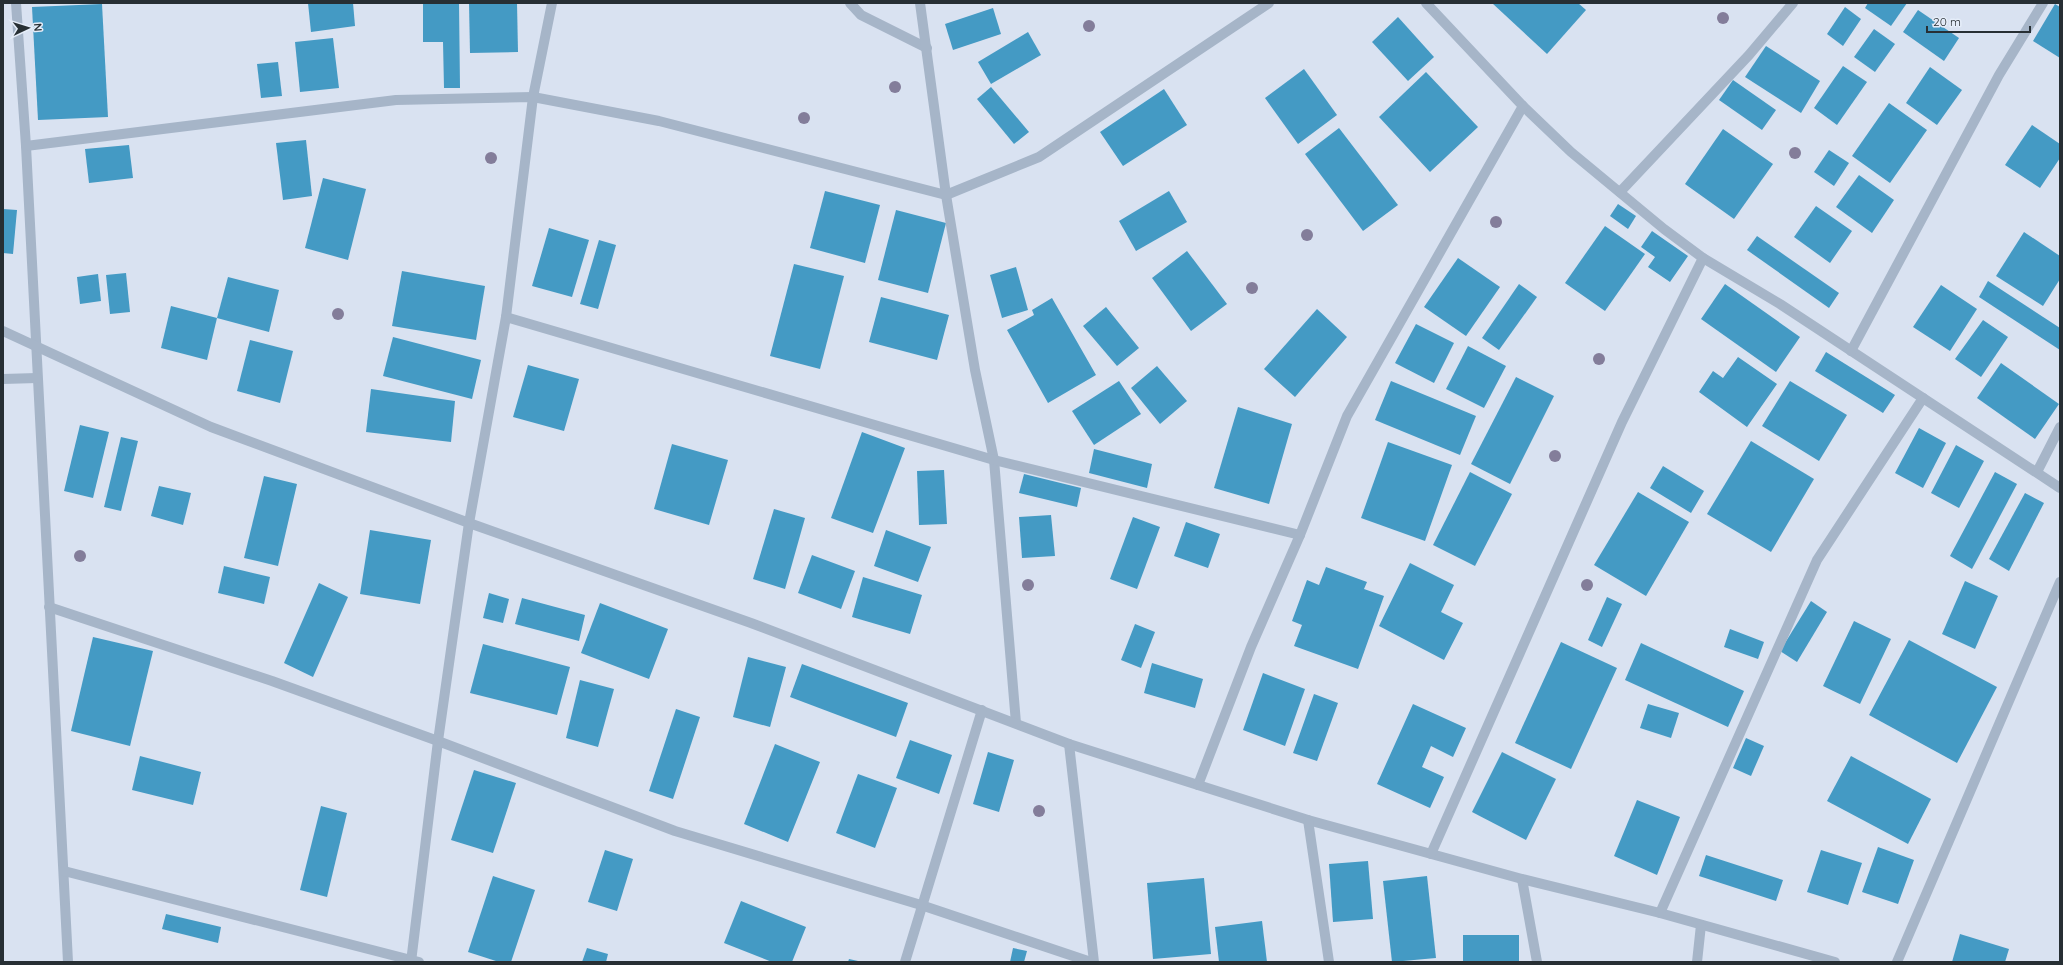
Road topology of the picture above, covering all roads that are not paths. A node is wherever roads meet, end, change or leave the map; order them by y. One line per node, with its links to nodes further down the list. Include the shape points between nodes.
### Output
1 (16, 3): 12 (street)
2 (552, 3): 10 (street)
3 (850, 3): 9 (street, via 861,15)
4 (920, 3): 9 (street)
5 (1269, 3): 14 (street, via 1039,157)
6 (1426, 3): 11 (street)
7 (1793, 3): 13 (street, via 1748,56)
8 (2043, 3): 19 (street, via 1999,75)
9 (927, 48): 14 (street)
10 (533, 98): 12 (street, via 396,100); 14 (street, via 659,121); 16 (street)
11 (1523, 106): 13 (street, via 1571,152); 28 (street, via 1348,416)
12 (26, 146): 18 (street)
13 (1620, 192): 15 (street)
14 (946, 195): 24 (street, via 975,370)
15 (1703, 258): 19 (street, via 1780,304); 37 (street, via 1622,422)
16 (506, 317): 24 (street); 27 (street)
17 (3, 331): 18 (street)
18 (36, 346): 20 (street); 27 (street, via 211,427)
19 (1851, 351): 22 (street)
20 (36, 378): 21 (street); 30 (street)
21 (3, 379)
22 (1923, 398): 25 (street); 41 (street, via 1817,560)
23 (2060, 427): 25 (street)
24 (994, 460): 28 (street); 32 (street)
25 (2036, 472): 26 (street)
26 (2060, 488)
27 (469, 523): 31 (street, via 751,623); 33 (street)
28 (1300, 535): 35 (street, via 1251,647)
29 (2060, 582): 52 (street)
30 (49, 607): 33 (street, via 272,681); 38 (street)
31 (982, 710): 32 (street); 40 (street)
32 (1016, 723): 34 (street)
33 (438, 741): 40 (street, via 675,832); 43 (street)
34 (1069, 744): 35 (street); 47 (street)
35 (1198, 785): 36 (street)
36 (1308, 820): 37 (street); 48 (street)
37 (1431, 854): 39 (street)
38 (64, 871): 43 (street); 44 (street)
39 (1522, 880): 41 (street); 49 (street)
40 (921, 905): 45 (street); 46 (street)
41 (1660, 913): 42 (street)
42 (1701, 925): 50 (street); 51 (street)
43 (414, 961)
44 (68, 962)
45 (905, 962)
46 (1090, 962)
47 (1094, 962)
48 (1329, 962)
49 (1537, 962)
50 (1697, 962)
51 (1835, 962)
52 (1897, 962)

